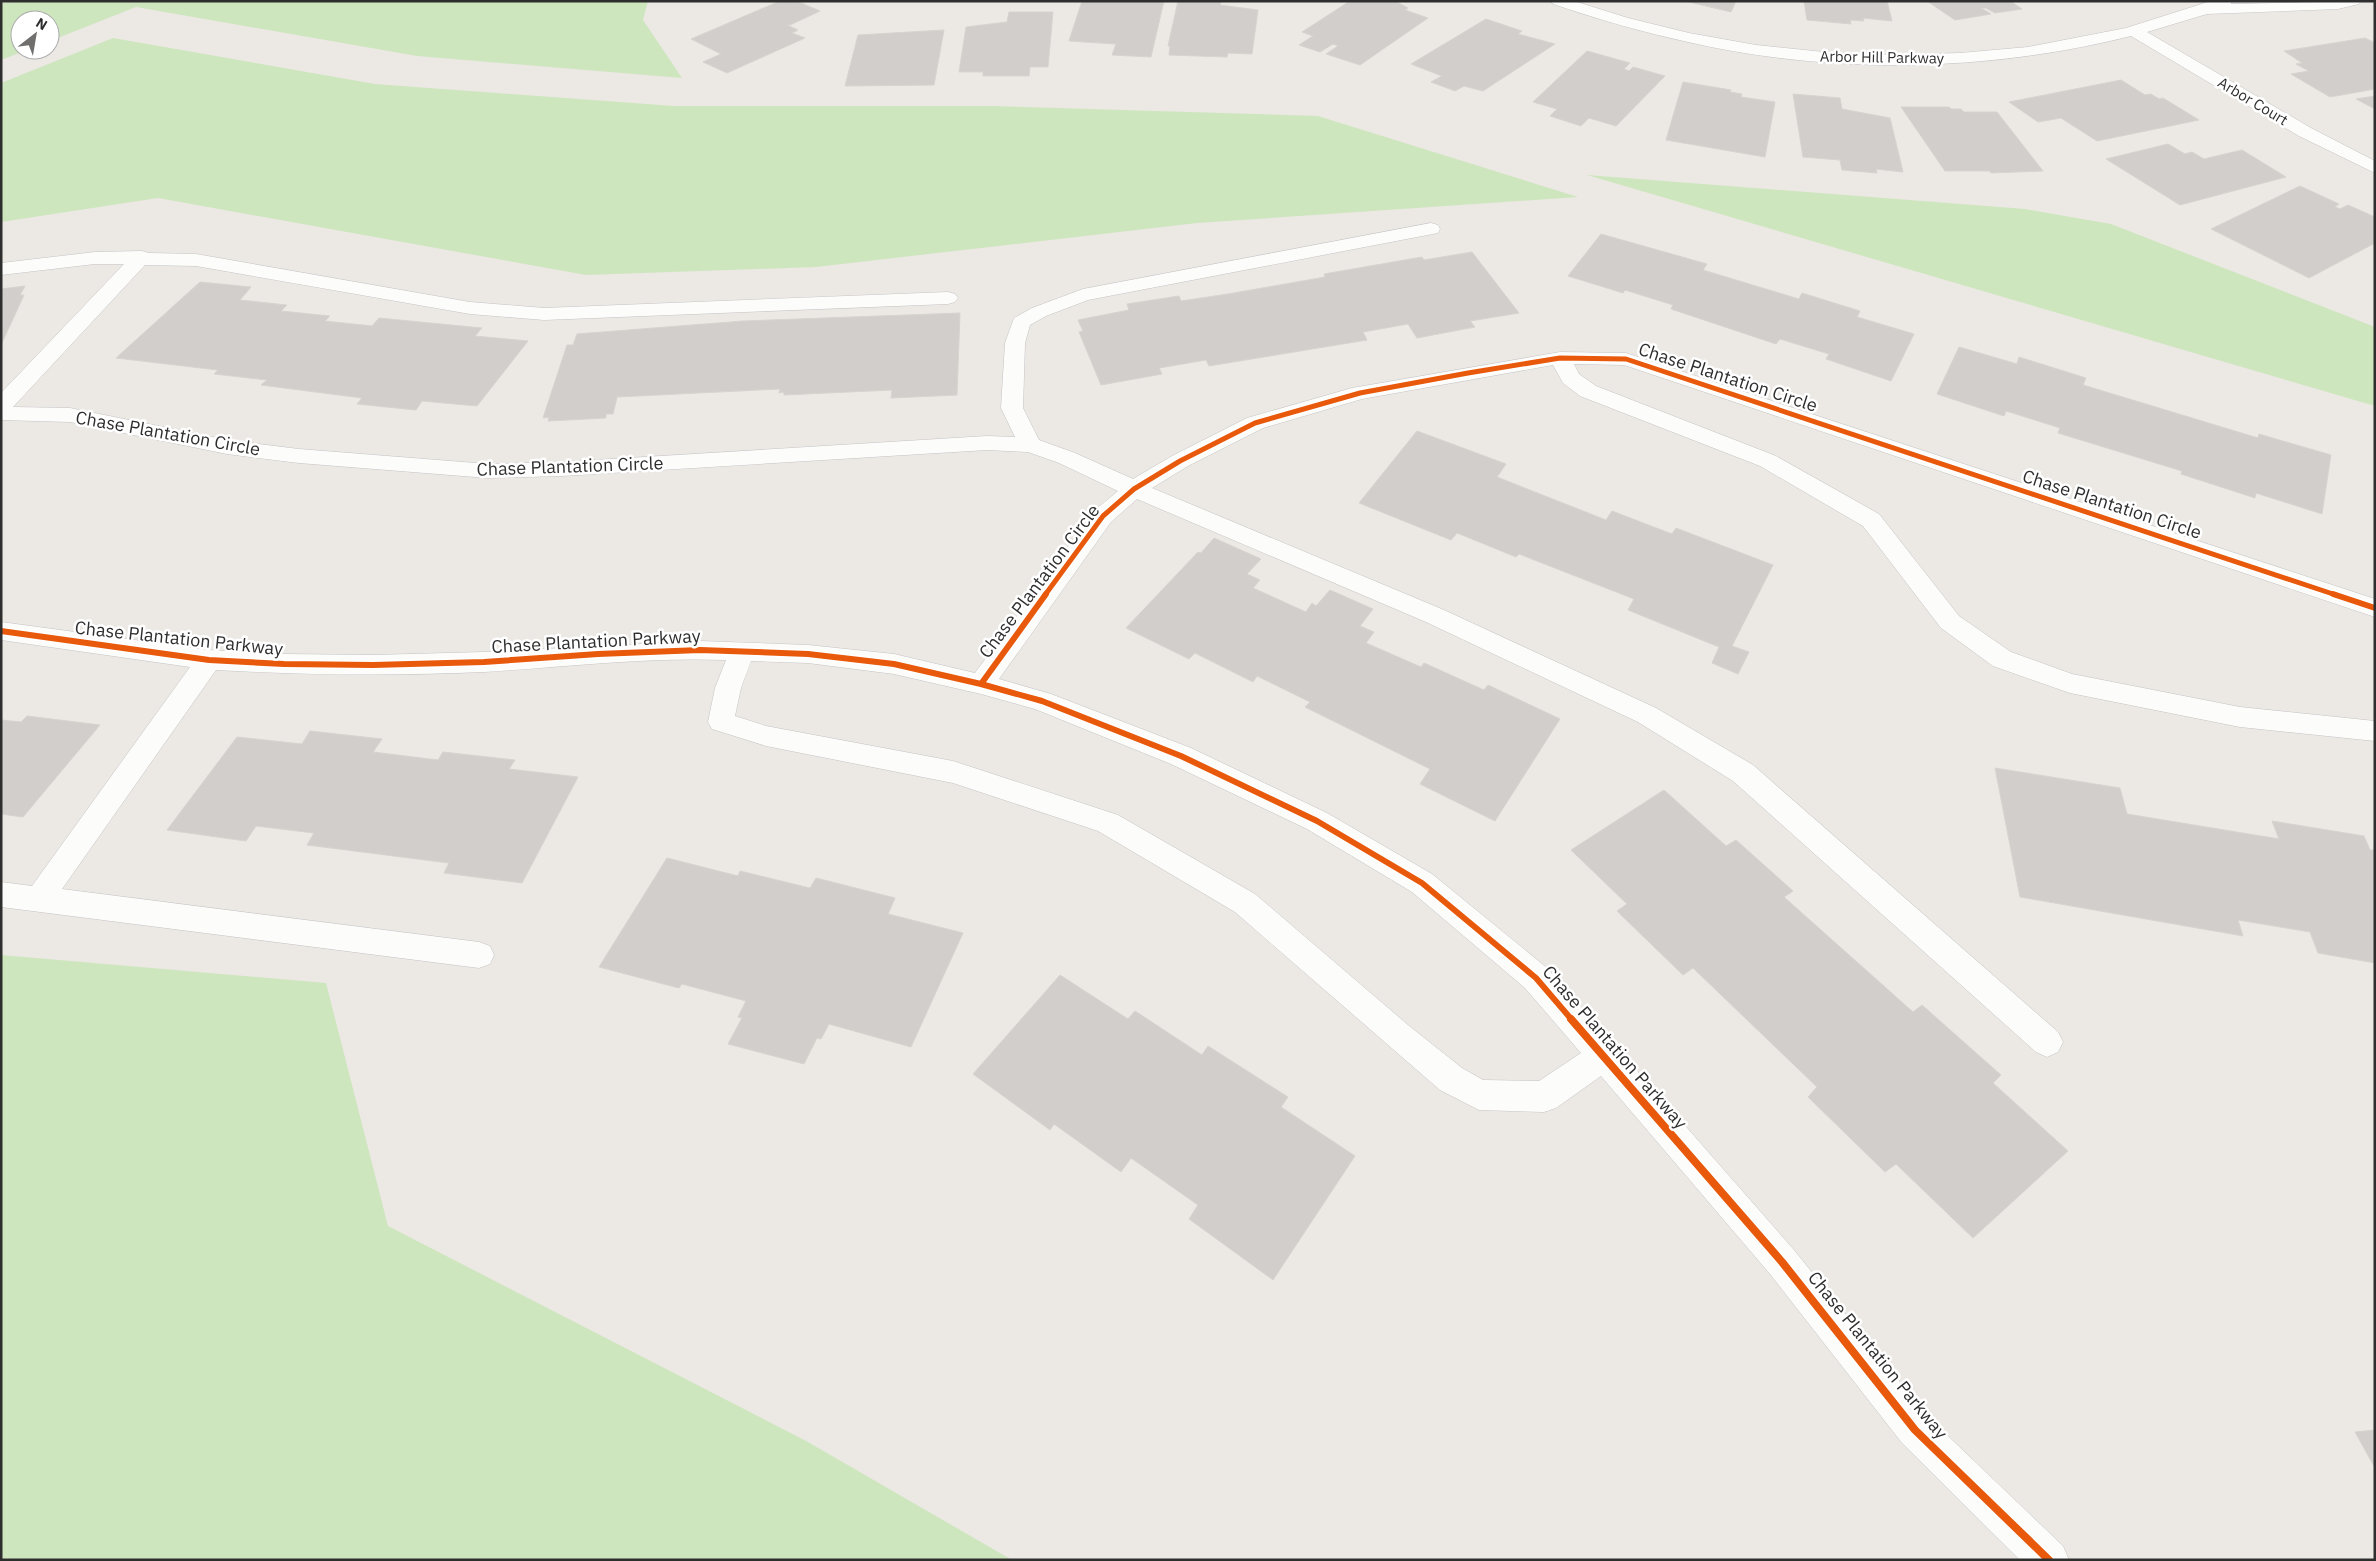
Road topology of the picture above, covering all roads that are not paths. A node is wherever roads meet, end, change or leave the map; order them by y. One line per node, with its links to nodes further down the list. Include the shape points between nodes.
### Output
1 (1558, 1): 5 (street, Arbor Hill Parkway, via 1593,14 1700,40 1853,60 2017,54)
2 (2225, 1): 4 (street, Arbor Hill Parkway)
3 (2354, 1): 4 (street, Arbor Hill Parkway)
4 (2207, 9): 5 (street, Arbor Hill Parkway)
5 (2134, 31): 6 (street, Arbor Court, via 2305,132)
6 (2375, 168)
7 (1431, 229): 14 (street, via 1083,295 1039,312 1021,322 1015,343 1012,408)
8 (142, 257): 9 (street, via 95,258); 10 (street, via 196,260 470,308 544,314); 12 (street)
9 (1, 269)
10 (948, 298)
11 (1560, 358): 15 (street, Chase Plantation Circle, via 1360,393 1255,423 1180,461); 16 (street, Chase Plantation Circle, via 1626,359); 21 (street, via 1570,378 1588,391 1768,461 1871,520 1950,622 2002,659 2070,684 2240,717)
12 (1, 406)
13 (1, 413): 14 (street, Chase Plantation Circle, via 70,415 227,446 299,456 488,471 988,442)
14 (1030, 445): 15 (street, Chase Plantation Circle)
15 (1134, 489): 20 (street, Chase Plantation Circle, via 1102,516); 25 (street, via 1435,616 1647,715 1743,773)
16 (2375, 608)
17 (1, 631): 19 (street, Chase Plantation Parkway)
18 (742, 652): 19 (street, Chase Plantation Parkway, via 691,651 373,665); 20 (street, Chase Plantation Parkway, via 808,654 894,664); 26 (street, via 728,688 720,722 766,736 953,772 1108,823 1244,903 1403,1040 1451,1079 1479,1096 1544,1097)
19 (209, 660): 23 (street)
20 (981, 684): 26 (street, Chase Plantation Parkway, via 1042,702 1181,756 1317,821 1414,878 1536,978)
21 (2375, 731)
22 (1, 894): 23 (street)
23 (39, 899): 24 (street)
24 (479, 955)
25 (2047, 1042)
26 (1604, 1056): 27 (street, Chase Plantation Parkway, via 1782,1262 1915,1430)
27 (2049, 1560)

